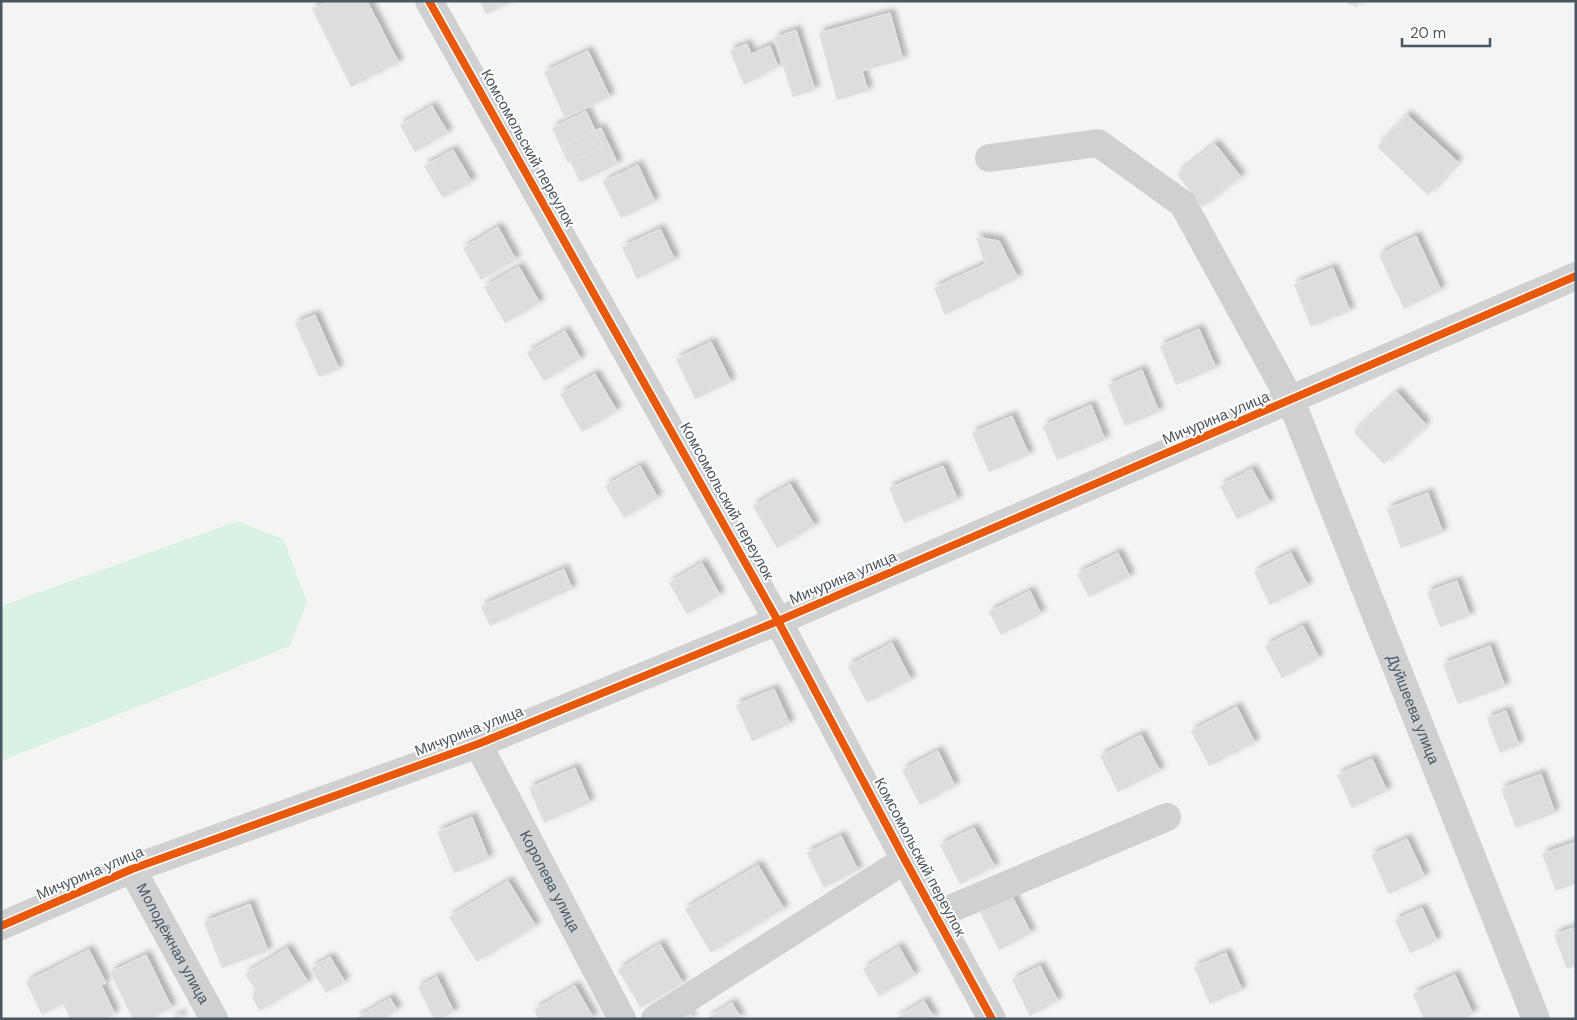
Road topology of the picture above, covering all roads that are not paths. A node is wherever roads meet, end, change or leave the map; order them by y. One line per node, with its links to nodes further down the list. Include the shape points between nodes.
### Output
1 (429, 1): 5 (street, Комсомольский переулок)
2 (989, 158): 4 (street, Дуйшеева улица, via 1098,143 1183,204)
3 (1576, 276): 4 (street, Мичурина улица)
4 (1291, 401): 5 (street, Мичурина улица); 16 (street, Дуйшеева улица)
5 (778, 621): 6 (street, Мичурина улица); 8 (street, Комсомольский переулок)
6 (478, 744): 9 (street, Мичурина улица); 13 (street, Королева улица)
7 (1167, 817): 10 (street)
8 (905, 860): 10 (street, Комсомольский переулок); 14 (street)
9 (132, 869): 11 (street, Мичурина улица); 12 (street, Молодёжная улица)
10 (936, 915): 15 (street, Комсомольский переулок)
11 (1, 926)
12 (214, 1019)
13 (622, 1019)
14 (655, 1019)
15 (992, 1019)
16 (1536, 1019)

